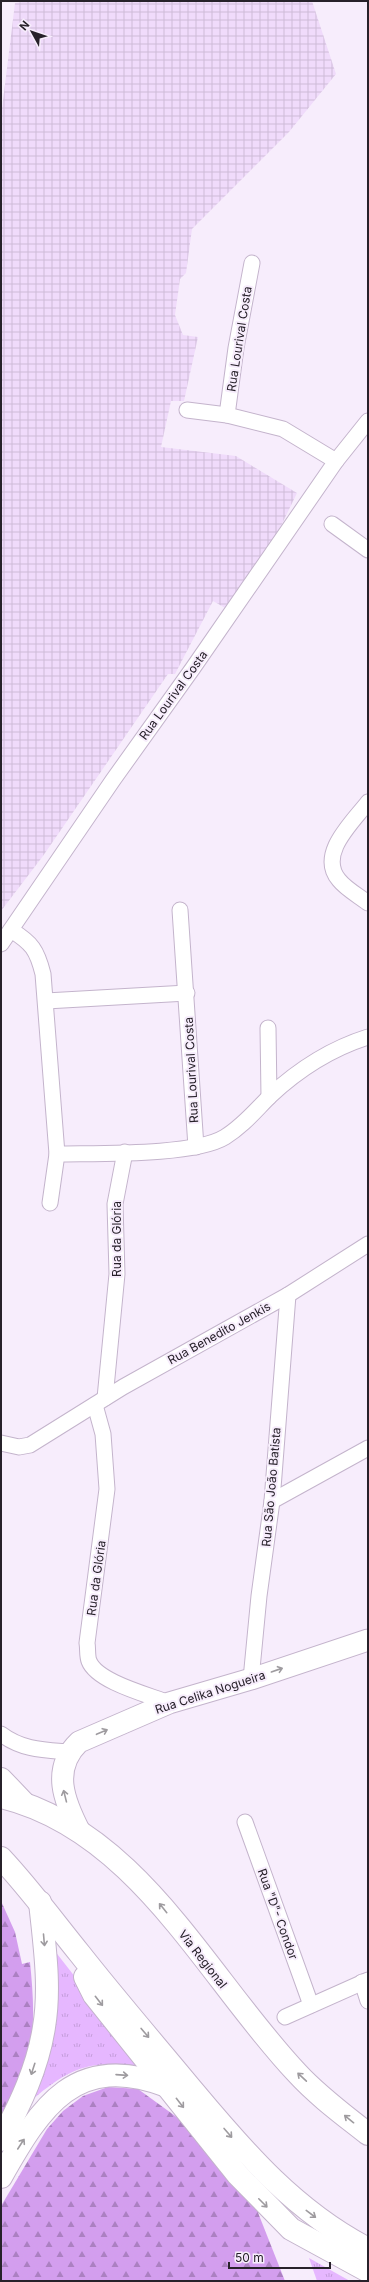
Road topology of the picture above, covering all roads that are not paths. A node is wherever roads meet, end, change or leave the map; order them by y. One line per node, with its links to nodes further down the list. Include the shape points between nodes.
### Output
1 (252, 263): 3 (street, Rua Lourival Costa)
2 (187, 410): 3 (street)
3 (227, 415): 5 (street, via 283,429)
4 (368, 421): 5 (street, Rua Lourival Costa)
5 (336, 461): 11 (street, Rua Lourival Costa)
6 (332, 524): 7 (street)
7 (368, 550)
8 (368, 802): 9 (street, via 339,840 332,854 332,867 339,880)
9 (368, 903)
10 (180, 910): 13 (street, Rua Lourival Costa)
11 (11, 930): 12 (street, Rua Lourival Costa); 14 (street, via 32,945 38,955)
12 (1, 944)
13 (187, 993): 14 (street); 18 (street, Rua Lourival Costa)
14 (46, 1001): 20 (street)
15 (268, 1028): 17 (street)
16 (368, 1037): 17 (street, via 314,1062 295,1074)
17 (269, 1097): 18 (street, via 234,1131 219,1140)
18 (196, 1147): 19 (street)
19 (125, 1152): 20 (street); 24 (street, Rua da Glória, via 115,1204 117,1274)
20 (57, 1154): 21 (street)
21 (50, 1203)
22 (368, 1244): 23 (street, Rua Benedito Jenkis)
23 (288, 1295): 24 (street, Rua Benedito Jenkis); 27 (street, Rua São João Batista)
24 (100, 1401): 25 (street, Rua Benedito Jenkis, via 30,1445 19,1447); 30 (street, Rua da Glória, via 107,1489 87,1643 89,1661 96,1672 109,1679)
25 (1, 1443)
26 (368, 1448): 27 (street)
27 (272, 1501): 29 (street, Rua São João Batista)
28 (368, 1640): 29 (main road, Rua Celika Nogueira, one-way to 28)
29 (251, 1679): 30 (main road, Rua Celika Nogueira)
30 (169, 1703): 32 (main road, Rua Celika Nogueira, one-way to 30, via 79,1742)
31 (1, 1734): 32 (street, via 27,1748)
32 (69, 1752): 37 (main road, one-way to 32, via 63,1790 64,1764)
33 (1, 1779): 35 (main road)
34 (1, 1797): 35 (main road)
35 (23, 1802): 37 (main road, Via Regional)
36 (245, 1822): 43 (street, Rua "D"- Condor)
37 (80, 1832): 46 (main road, Via Regional, one-way to 37, via 298,2074 156,1899 133,1876)
38 (1, 1858): 39 (main road)
39 (40, 1902): 40 (main road); 47 (main road, one-way to 47, via 47,1974 44,2026 28,2082)
40 (79, 1953): 45 (main road, one-way to 45, via 84,1975 94,1995); 49 (main road, one-way to 49, via 220,2123 266,2174 309,2213)
41 (365, 1981): 42 (street); 43 (street)
42 (368, 2001)
43 (311, 2005): 44 (street)
44 (285, 2017)
45 (167, 2086): 48 (main road, one-way to 45, via 39,2116 66,2090 83,2081 104,2075 140,2078); 50 (main road, one-way to 50, via 237,2174 291,2229)
46 (368, 2134)
47 (1, 2140)
48 (1, 2177)
49 (368, 2249)
50 (368, 2271)

